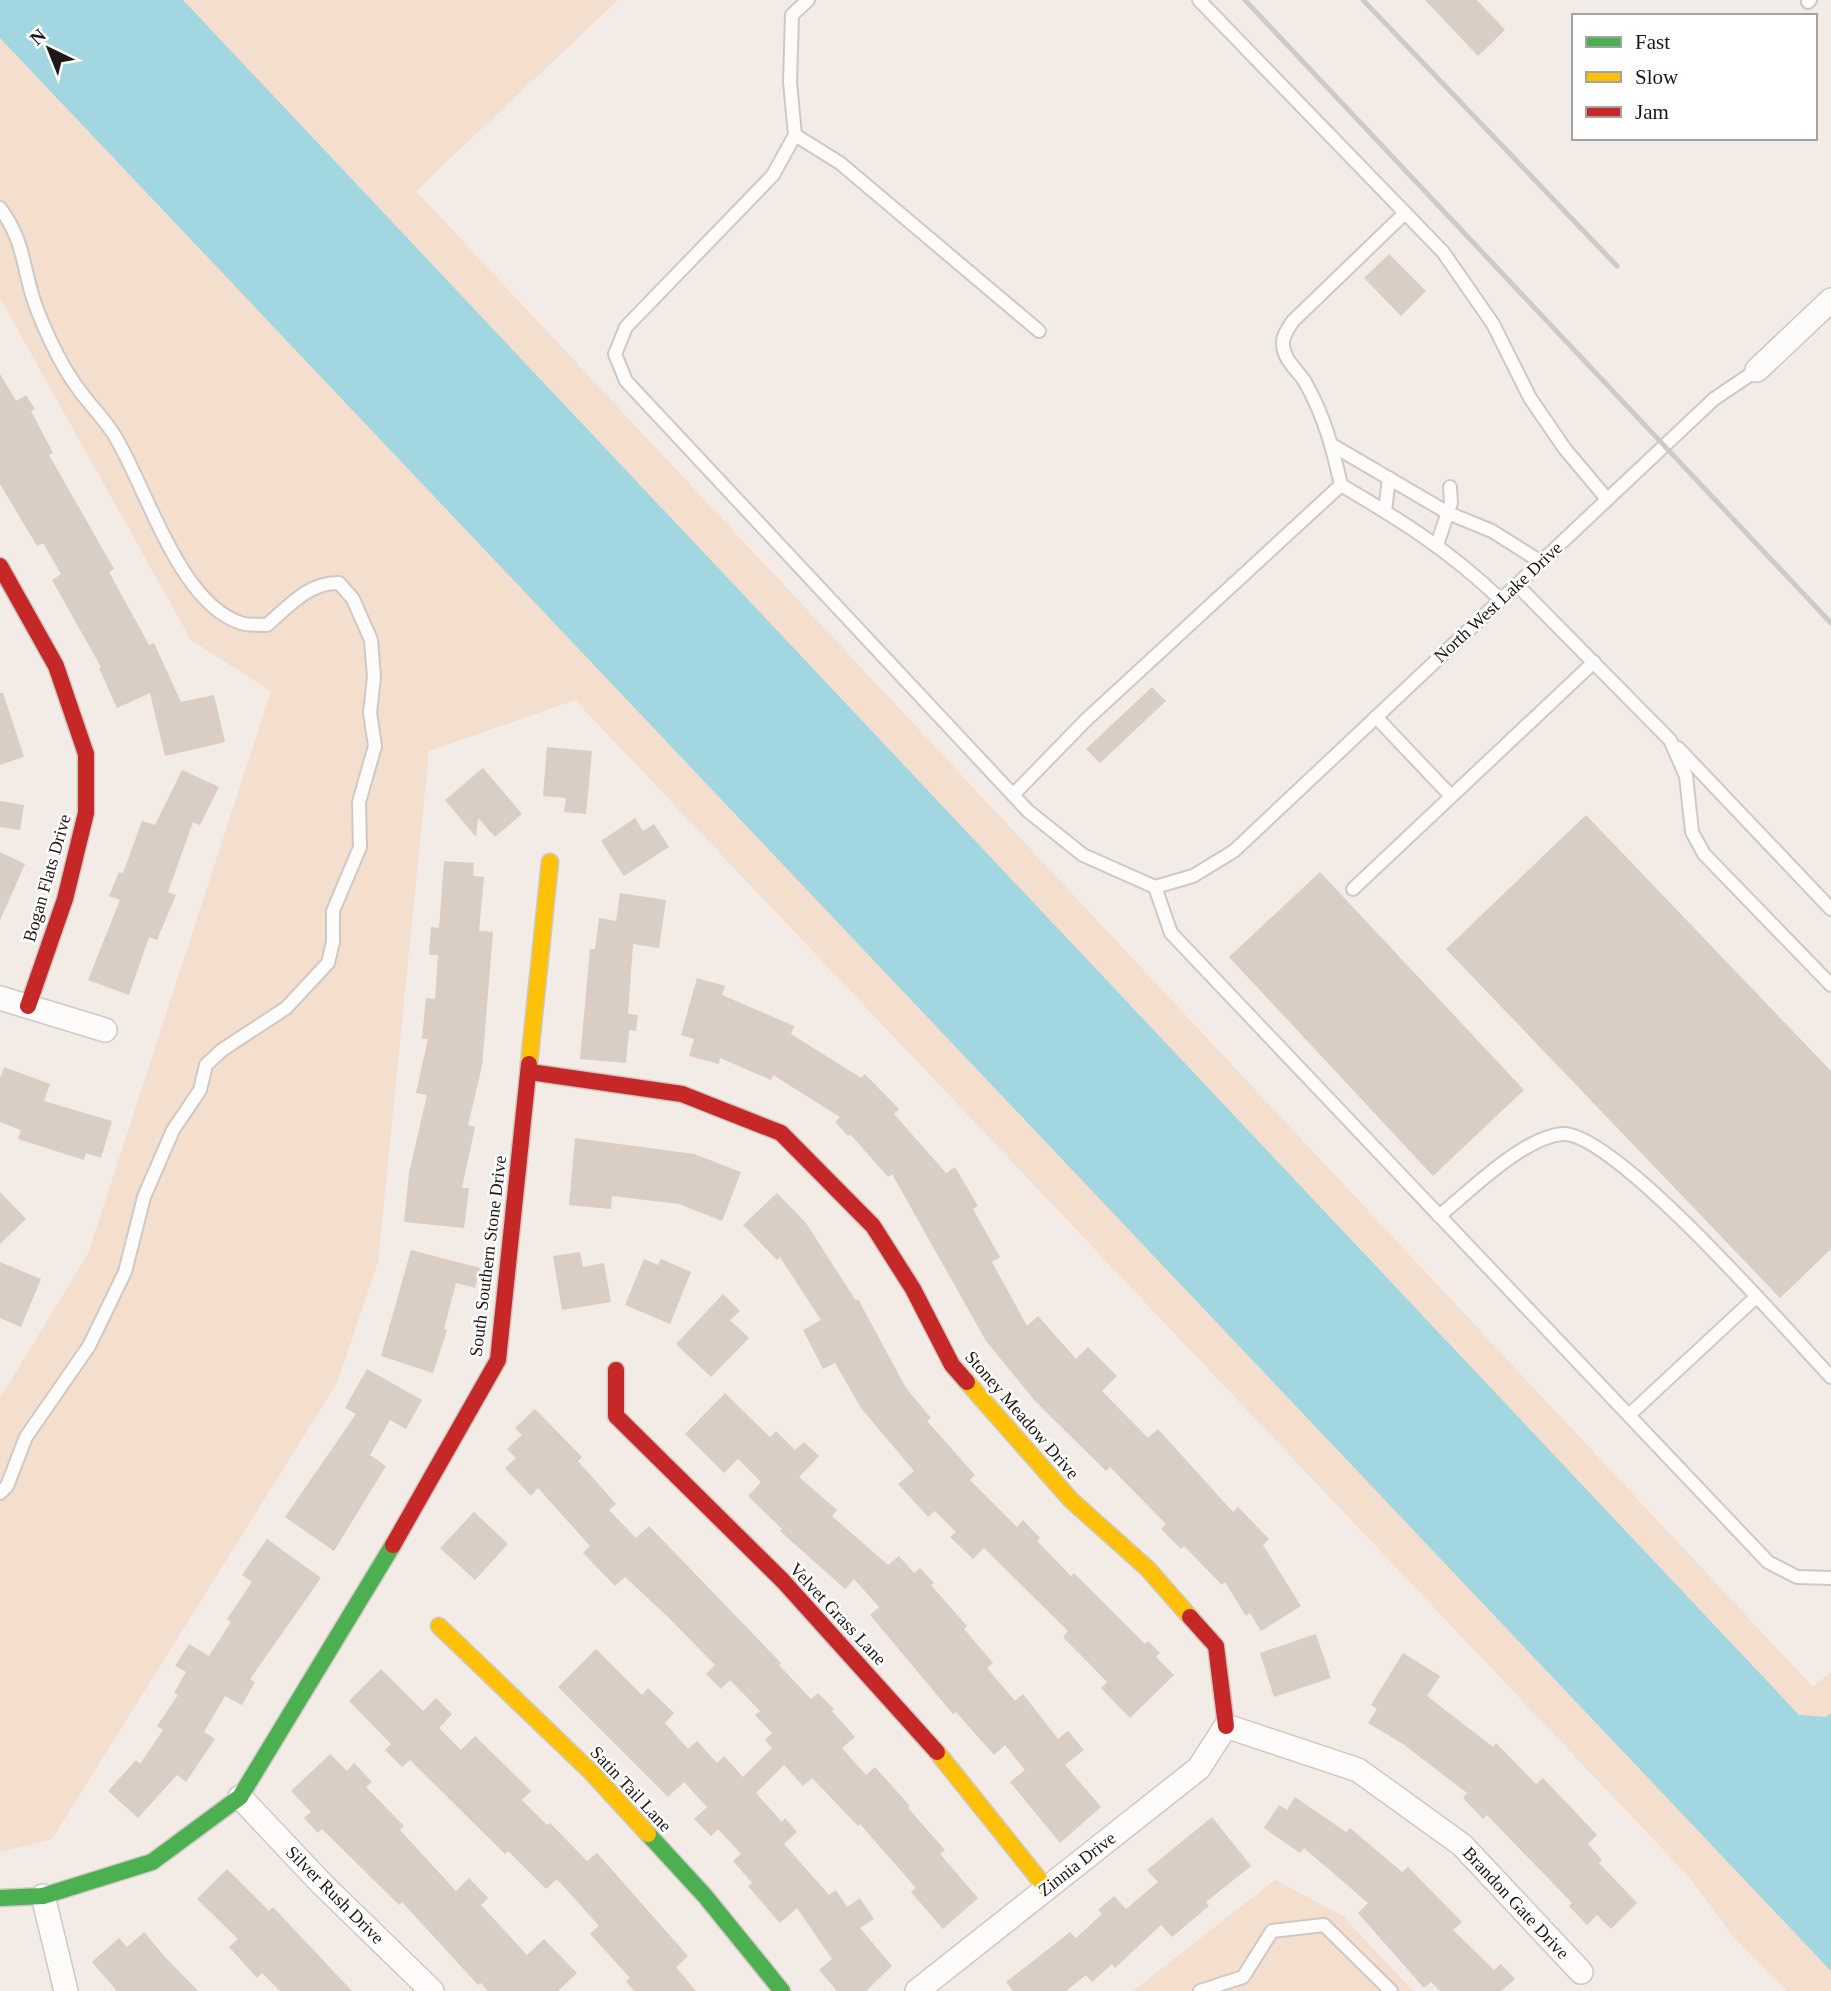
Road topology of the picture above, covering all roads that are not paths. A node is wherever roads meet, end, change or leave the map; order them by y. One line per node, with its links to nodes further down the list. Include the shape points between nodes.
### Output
1 (808, 0): 3 (lane, via 792,15 789,82)
2 (1199, 0): 5 (lane)
3 (795, 135): 7 (lane, via 840,163); 24 (lane, via 773,175 626,327 615,354 626,382)
4 (0, 208): 40 (lane, via 15,229 37,310 63,364 114,434 194,586 218,611 242,624 267,625 323,583 339,583 353,599 371,640 374,677 370,713 375,746 359,802 360,847 333,912 328,963 286,1008 206,1065 200,1090 173,1130 144,1197 125,1272 89,1346 26,1437)
5 (1405, 213): 9 (lane, via 1285,334 1288,359 1304,380); 13 (lane, via 1443,252 1493,324 1530,398)
6 (1831, 300): 8 (street, North West Lake Drive)
7 (1039, 331)
8 (1757, 370): 13 (lane, North West Lake Drive, via 1714,399)
9 (1332, 445): 10 (lane); 11 (lane)
10 (1389, 478): 14 (lane); 15 (lane)
11 (1340, 485): 14 (lane); 24 (lane, via 1086,720)
12 (1450, 487): 15 (lane)
13 (1607, 499): 17 (lane, North West Lake Drive)
14 (1385, 511): 16 (lane)
15 (1448, 513): 16 (lane); 17 (lane, via 1492,531)
16 (1437, 545): 20 (lane, via 1461,561)
17 (1541, 562): 19 (lane, North West Lake Drive)
18 (0, 566): 32 (street, Bogan Flats Drive, via 56,666 86,754 86,813 65,899)
19 (1517, 584): 20 (lane, North West Lake Drive); 21 (lane)
20 (1501, 600): 22 (lane, North West Lake Drive)
21 (1594, 662): 23 (lane); 25 (lane)
22 (1376, 717): 25 (lane); 27 (lane, North West Lake Drive, via 1234,851 1193,876)
23 (1670, 740): 29 (lane); 30 (lane, via 1686,776 1692,832 1704,854)
24 (1013, 795): 27 (lane, via 1083,855)
25 (1451, 796): 28 (lane)
26 (550, 862): 34 (street, South Southern Stone Drive)
27 (1155, 887): 35 (lane, via 1171,933)
28 (1353, 888)
29 (1831, 909)
30 (1831, 985)
31 (0, 998): 32 (street)
32 (28, 1006): 33 (street)
33 (105, 1030)
34 (530, 1072): 43 (street, Stoney Meadow Drive, via 682,1094 781,1133 873,1226 951,1366 1070,1500 1148,1569 1216,1646); 44 (street, South Southern Stone Drive, via 498,1360 390,1550)
35 (1440, 1216): 36 (lane, via 1527,1146 1563,1134 1595,1146 1645,1182); 39 (lane)
36 (1755, 1298): 38 (lane); 39 (lane)
37 (616, 1370): 45 (street, Velvet Grass Lane, via 616,1416 783,1581 914,1723)
38 (1831, 1377)
39 (1629, 1415): 41 (lane, via 1768,1562 1797,1577)
40 (0, 1493)
41 (1831, 1578)
42 (439, 1626): 51 (street, Satin Tail Lane, via 592,1773 705,1896)
43 (1226, 1726): 45 (street, Zinnia Drive, via 1199,1768); 48 (street, Brandon Gate Drive, via 1357,1770 1462,1845)
44 (240, 1797): 46 (street, via 152,1862); 50 (street, Silver Rush Drive)
45 (1046, 1888): 52 (street, Zinnia Drive)
46 (43, 1896): 47 (street); 49 (street)
47 (0, 1898)
48 (1581, 1972)
49 (66, 1991)
50 (432, 1991)
51 (782, 1991)
52 (917, 1991)
53 (1200, 1991): 54 (lane, via 1243,1978 1272,1931 1324,1925)
54 (1391, 1991)

